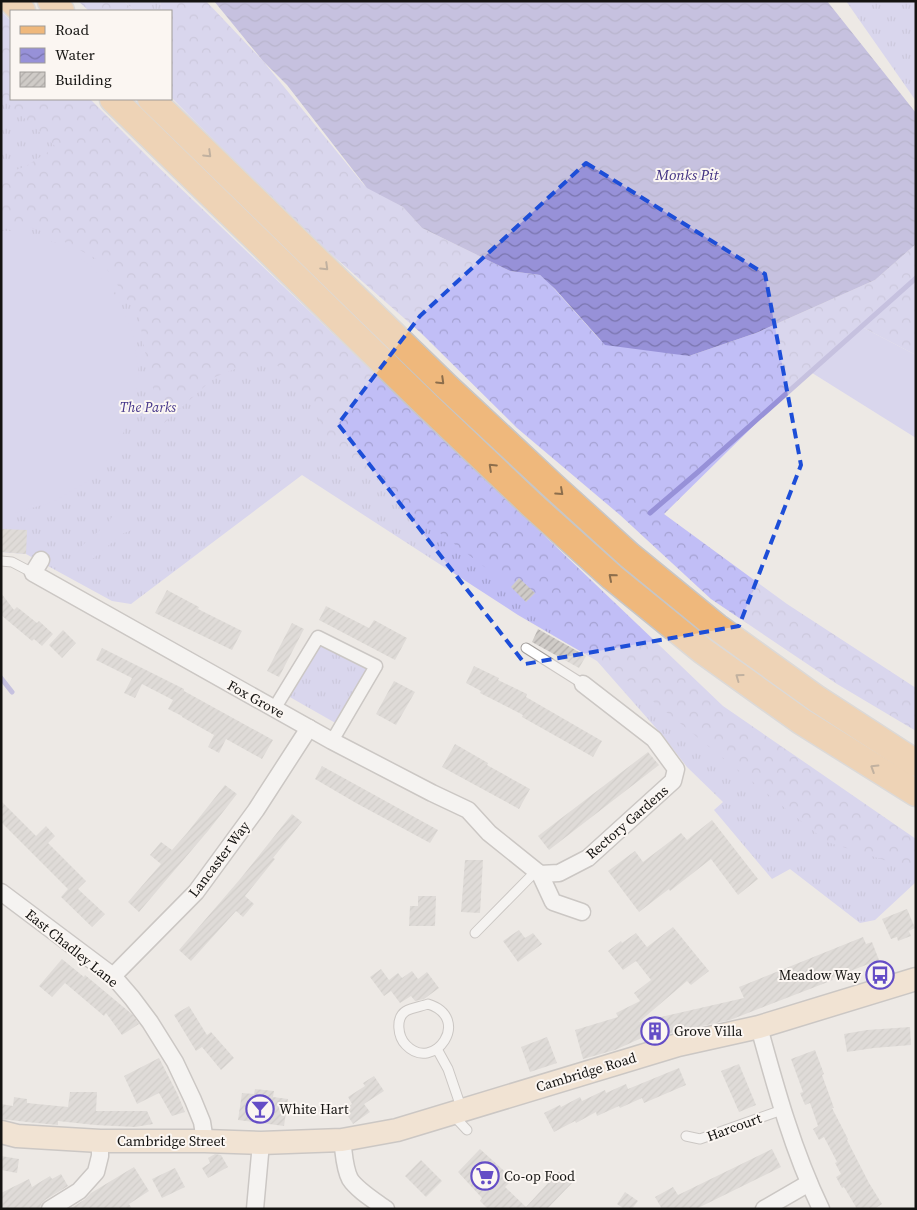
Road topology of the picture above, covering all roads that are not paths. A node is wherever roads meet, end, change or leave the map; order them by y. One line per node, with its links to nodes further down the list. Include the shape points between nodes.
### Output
1 (12, 1): 3 (main road)
2 (50, 1): 4 (main road)
3 (21, 10)
4 (60, 10)
5 (152, 100): 14 (main road, one-way to 14, via 447,387 629,555 717,627 817,699)
6 (121, 107): 15 (main road, one-way to 6, via 801,721 703,651 612,577 428,406)
7 (1, 561): 8 (lane)
8 (37, 566): 11 (street, Fox Grove)
9 (526, 648): 10 (lane)
10 (583, 684): 16 (street, Rectory Gardens, via 654,740 676,769 673,781 588,858 559,874)
11 (274, 709): 12 (street, Fox Grove); 13 (street, via 318,637 376,666)
12 (309, 728): 13 (street, Fox Grove); 20 (street, Lancaster Way, via 256,810 196,892)
13 (332, 741): 16 (street, Fox Grove, via 468,810 489,833)
14 (916, 762)
15 (916, 793)
16 (538, 872): 18 (street, via 554,902); 19 (lane)
17 (1, 892): 20 (street, East Chadley Lane)
18 (582, 912)
19 (475, 933)
20 (113, 976): 30 (street, East Chadley Lane, via 150,1022 175,1062 202,1122)
21 (916, 979): 22 (main road, Cambridge Road)
22 (759, 1027): 24 (street); 25 (main road, Cambridge Road, via 678,1044)
23 (436, 1049): 23 (lane, via 447,1036 447,1020 443,1012 428,1004 406,1011 399,1024 402,1040 421,1052); 25 (lane, via 448,1069)
24 (782, 1110): 27 (lane, Harcourt, via 700,1139); 32 (street)
25 (460, 1118): 28 (main road, Cambridge Road)
26 (1, 1132): 29 (main road, Cambridge Street, via 17,1136)
27 (686, 1136)
28 (342, 1140): 31 (main road, Cambridge Street); 35 (street, via 350,1179)
29 (100, 1141): 30 (main road, Cambridge Street); 33 (street, via 96,1172 79,1191)
30 (205, 1141): 31 (main road, Cambridge Street)
31 (261, 1143): 34 (street)
32 (809, 1183): 36 (street); 37 (street)
33 (50, 1209)
34 (255, 1209)
35 (386, 1209)
36 (764, 1209)
37 (821, 1209)

